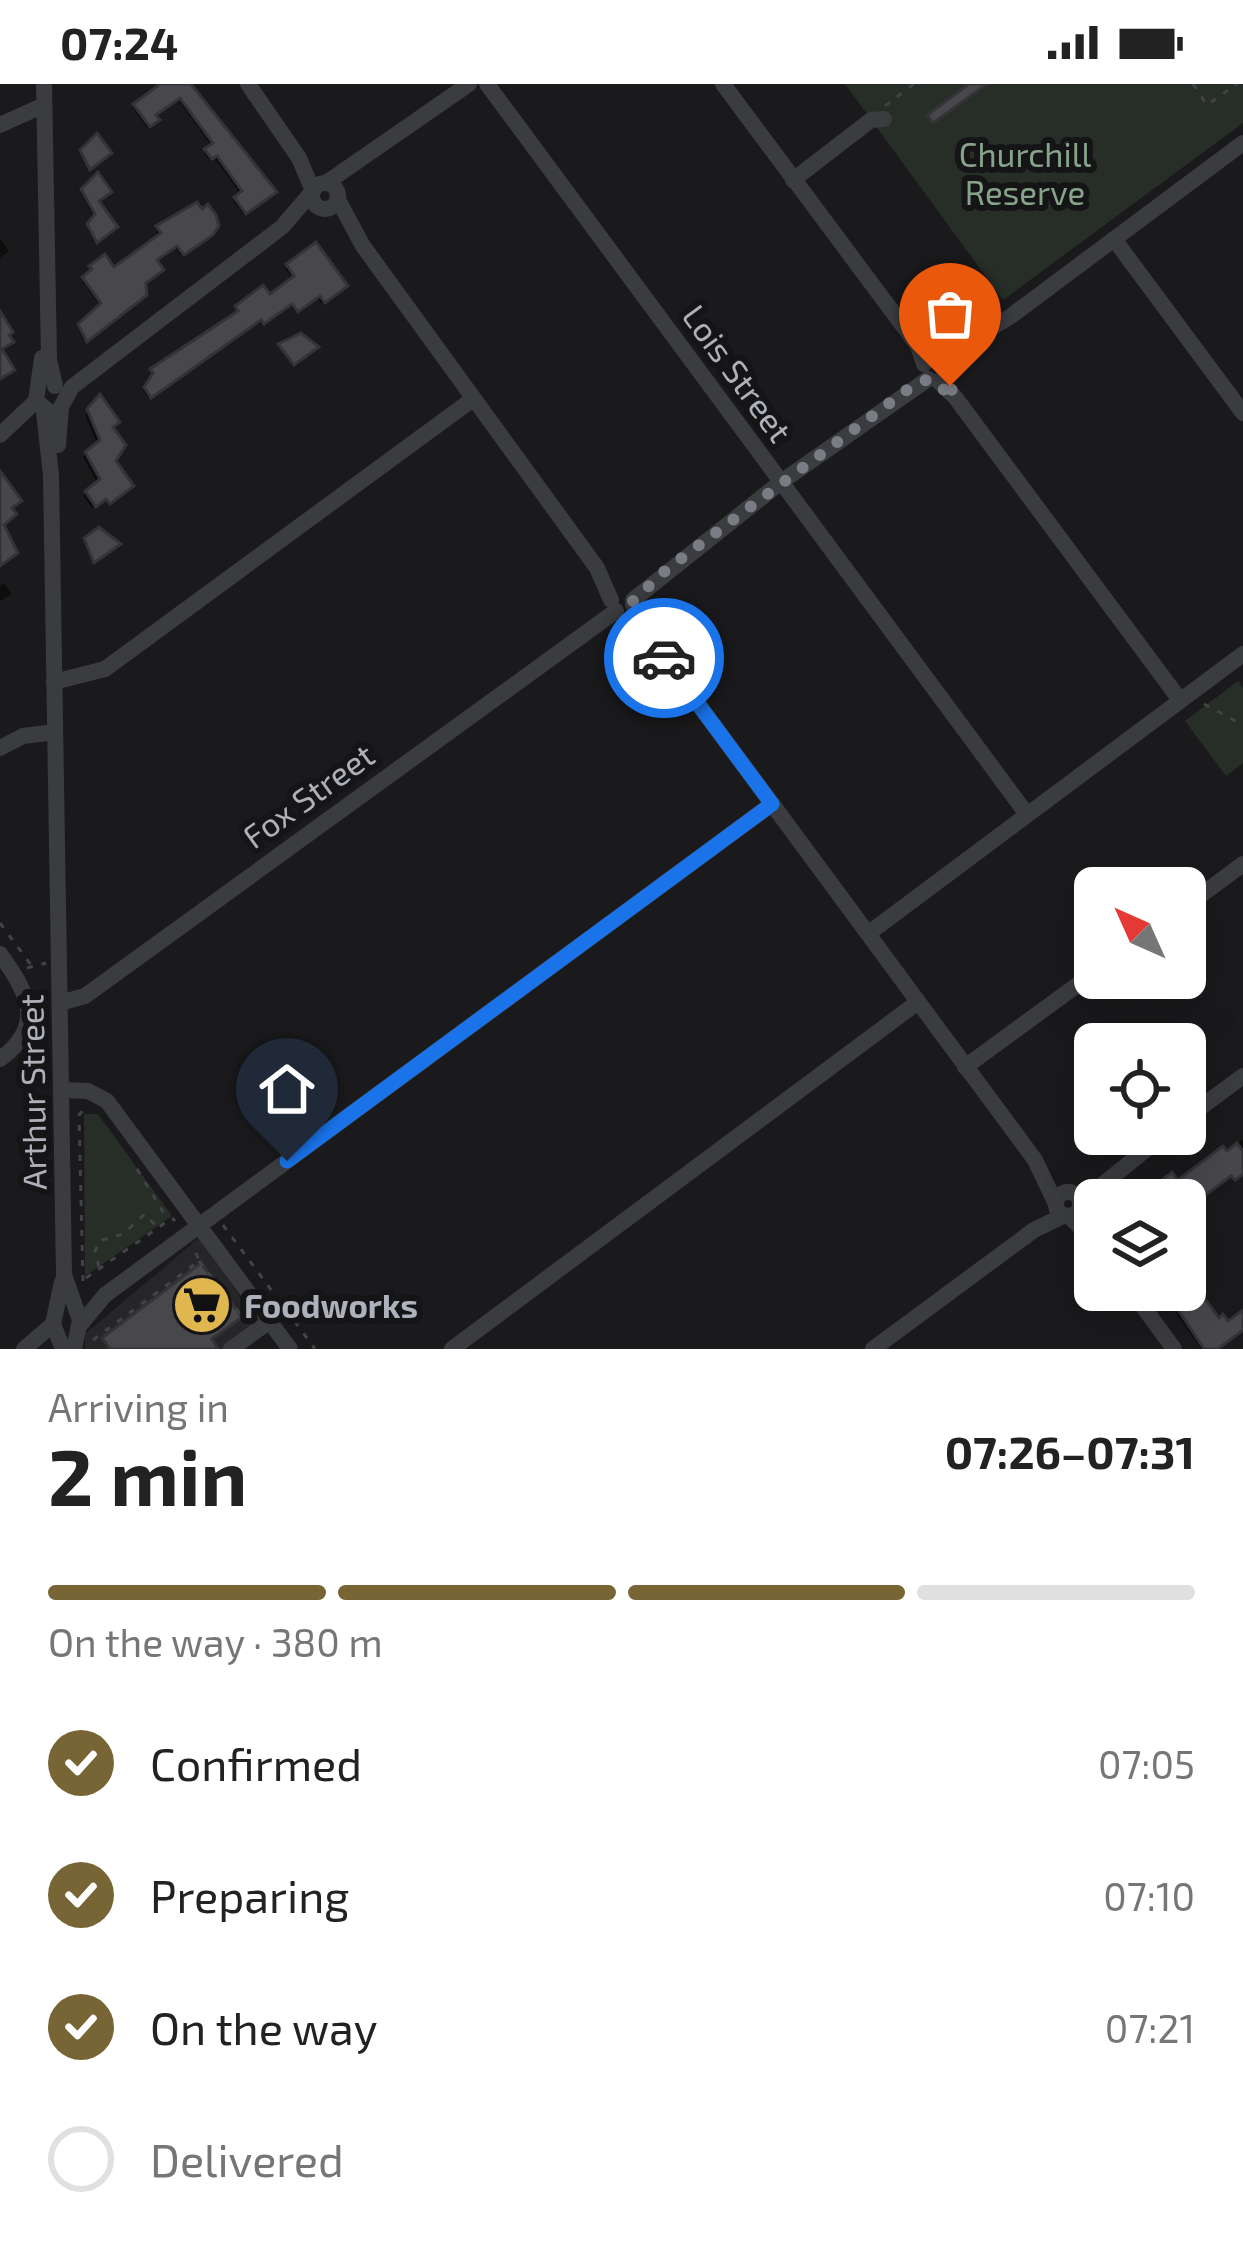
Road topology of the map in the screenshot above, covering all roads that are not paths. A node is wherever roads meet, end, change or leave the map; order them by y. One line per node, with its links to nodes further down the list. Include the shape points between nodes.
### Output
1 (44, 84): 6 (street, Arthur Street)
2 (248, 84): 11 (street)
3 (469, 84): 11 (street)
4 (487, 84): 25 (street, Lois Street)
5 (723, 84): 10 (street)
6 (44, 105): 8 (street); 13 (street, Arthur Street)
7 (884, 119): 10 (street, via 871,120)
8 (0, 125)
9 (1243, 142): 12 (street, Fox Street)
10 (794, 180): 16 (street)
11 (324, 195): 15 (street); 19 (street)
12 (1114, 239): 16 (street, Fox Street); 20 (street)
13 (48, 304): 14 (street, Arthur Street); 18 (street, Arthur Street)
14 (50, 354): 17 (street); 18 (street, Arthur Street)
15 (97, 364): 17 (street); 18 (street)
16 (933, 367): 25 (street, Fox Street); 29 (street)
17 (78, 374): 18 (street)
18 (50, 399): 21 (street); 22 (street); 23 (street, Arthur Street); 24 (street, Arthur Street)
19 (473, 399): 26 (street); 28 (street, via 106,669)
20 (1243, 413)
21 (22, 425): 22 (street); 23 (street)
22 (0, 435)
23 (49, 447): 24 (street, Arthur Street)
24 (51, 475): 28 (street, Arthur Street)
25 (781, 482): 26 (street, Fox Street); 33 (street, Lois Street)
26 (622, 602): 32 (street); 40 (street, Fox Street, via 86,996)
27 (1243, 654): 29 (street)
28 (54, 682): 30 (street, Arthur Street)
29 (1180, 700): 33 (street)
30 (55, 732): 31 (street); 40 (street, Arthur Street)
31 (0, 748)
32 (772, 804): 36 (street); 49 (street)
33 (1026, 813): 36 (street)
34 (1243, 864): 35 (street)
35 (1206, 891)
36 (869, 933): 39 (street)
37 (0, 954): 41 (street, via 24,970 29,999 29,1024)
38 (1074, 987): 42 (street)
39 (918, 1002): 42 (street); 56 (street)
40 (61, 1003): 44 (street, Arthur Street)
41 (0, 1059)
42 (965, 1067): 47 (street)
43 (1243, 1076): 45 (street)
44 (62, 1090): 49 (street, via 107,1101); 51 (street, Arthur Street)
45 (1206, 1103)
46 (1136, 1155): 47 (street)
47 (1069, 1205): 48 (street); 57 (street)
48 (1074, 1212)
49 (201, 1225): 51 (street); 52 (street)
50 (1146, 1311): 58 (street)
51 (69, 1327): 53 (street)
52 (262, 1327): 54 (street); 55 (street)
53 (25, 1349)
54 (231, 1349)
55 (290, 1349)
56 (452, 1349)
57 (873, 1349)
58 (1174, 1349)

